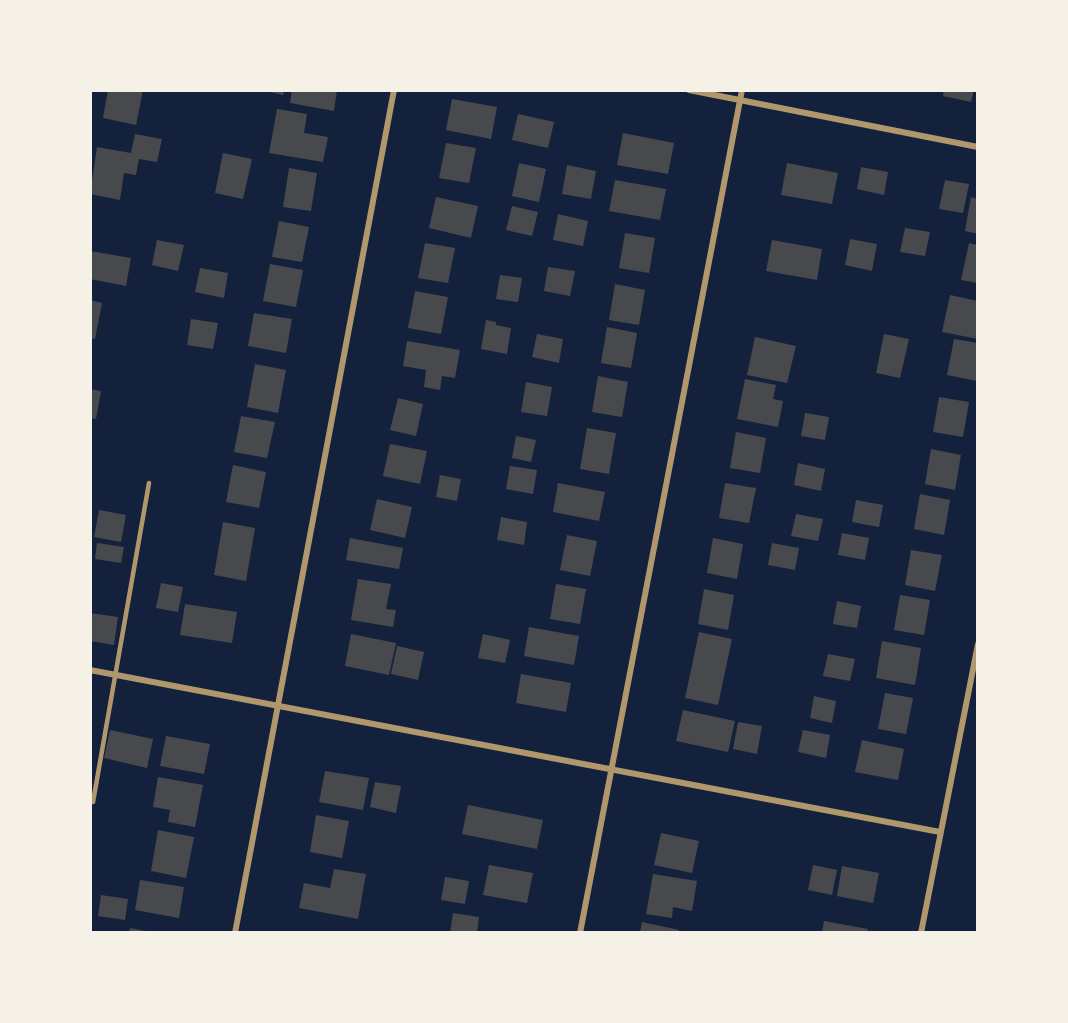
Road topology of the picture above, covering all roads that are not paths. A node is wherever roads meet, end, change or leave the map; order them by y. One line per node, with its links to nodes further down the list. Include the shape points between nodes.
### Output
1 (394, 90): 10 (street)
2 (689, 90): 4 (street)
3 (742, 90): 4 (street)
4 (740, 100): 5 (street); 11 (street)
5 (978, 147)
6 (148, 483): 9 (lane)
7 (978, 644): 13 (street)
8 (90, 670): 9 (street)
9 (116, 675): 10 (street); 12 (lane)
10 (278, 706): 11 (street); 14 (street)
11 (611, 769): 13 (street); 15 (street)
12 (93, 802)
13 (940, 832): 16 (street)
14 (235, 933)
15 (580, 933)
16 (921, 933)

